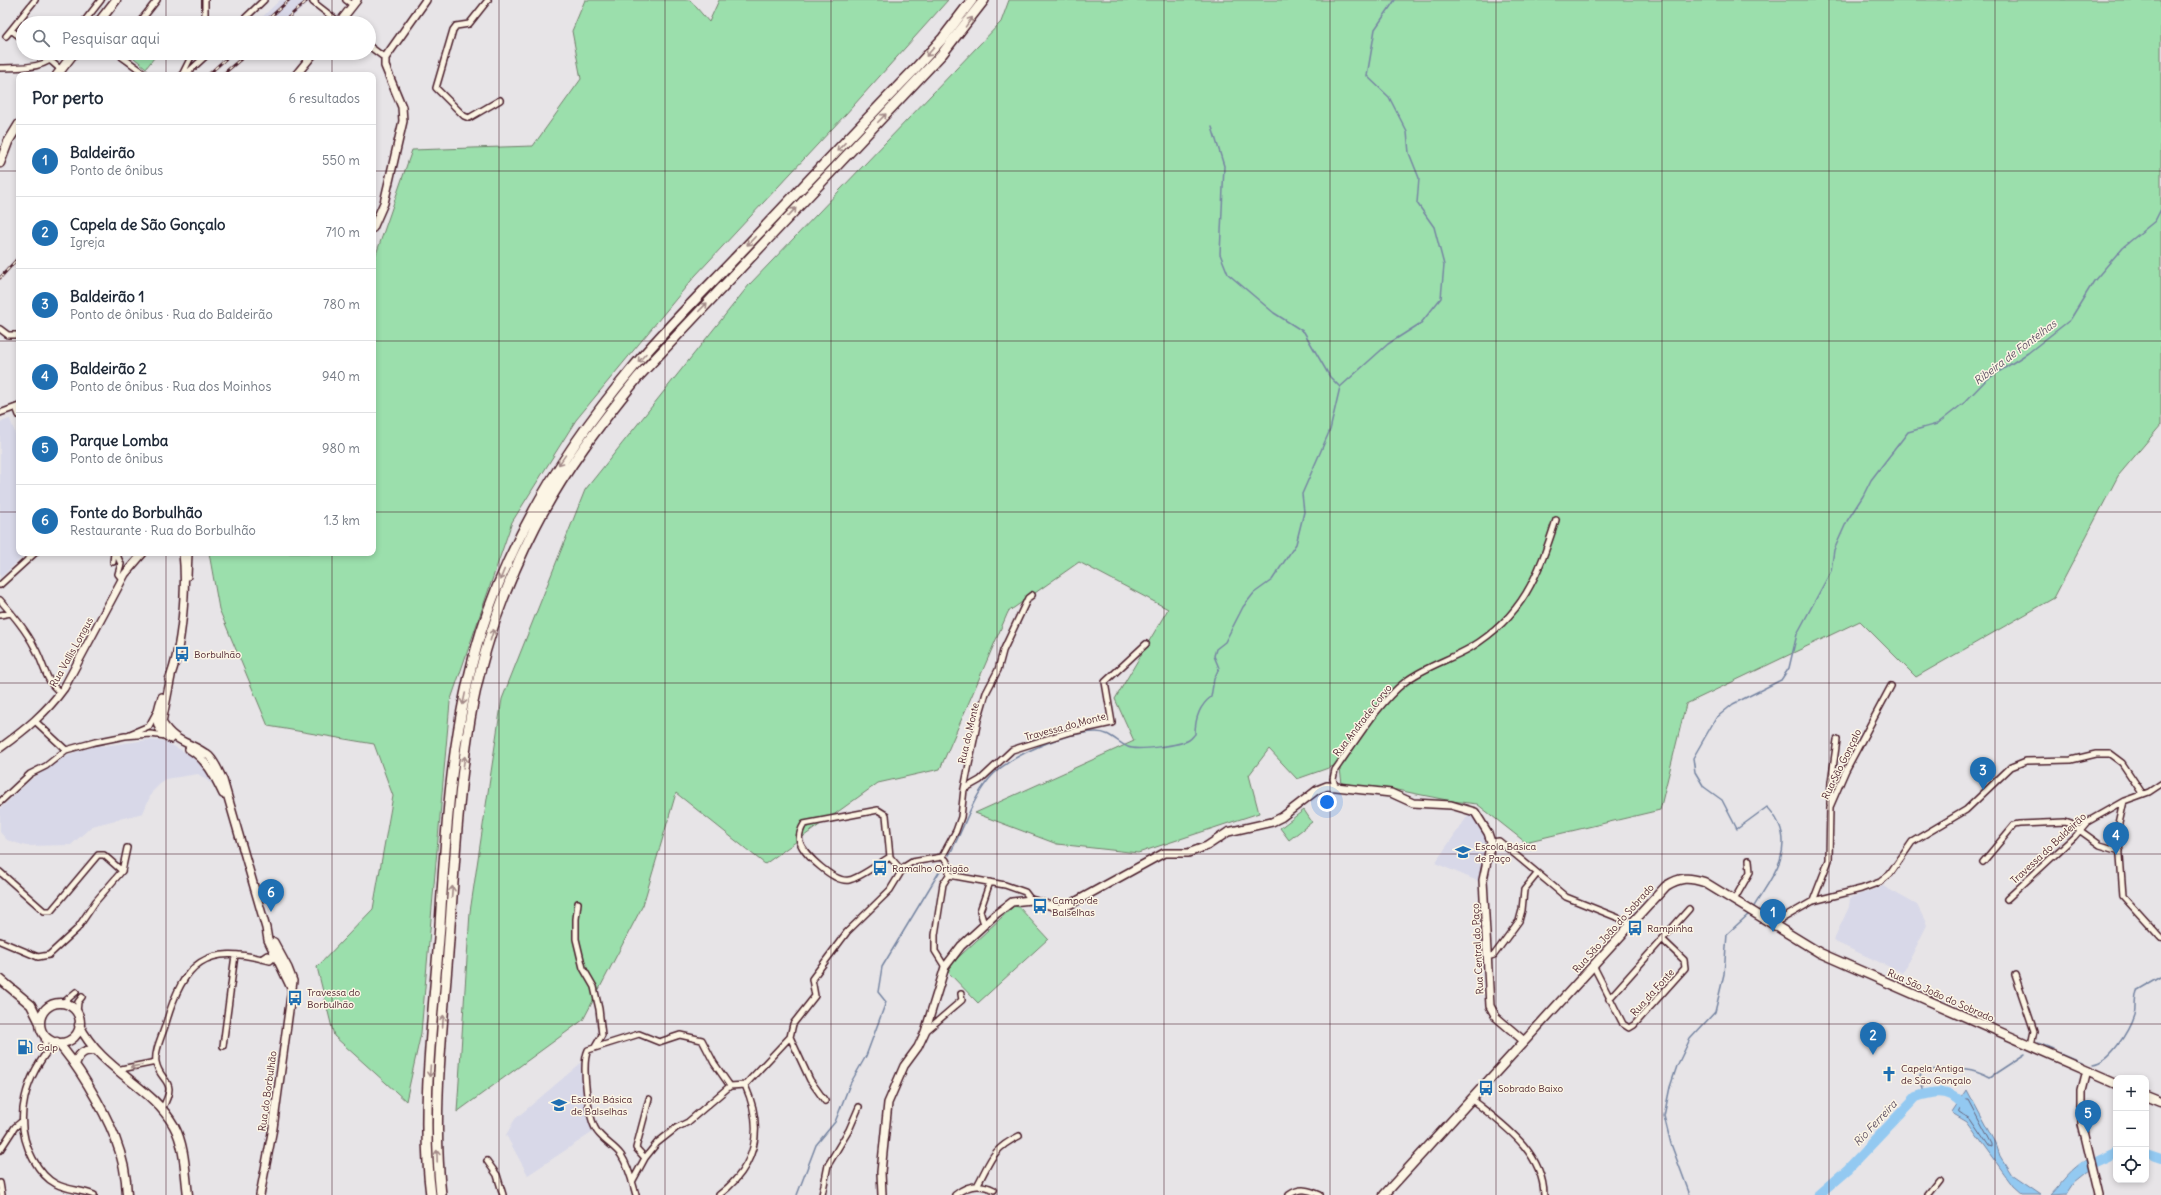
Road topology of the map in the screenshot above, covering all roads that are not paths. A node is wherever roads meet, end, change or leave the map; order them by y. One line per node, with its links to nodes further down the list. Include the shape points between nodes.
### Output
1 (35, 0): 14 (street)
2 (101, 0): 15 (street)
3 (116, 0): 16 (main road)
4 (157, 0): 17 (street)
5 (205, 0): 18 (street)
6 (264, 0): 19 (street)
7 (346, 0): 13 (street)
8 (426, 0): 27 (street)
9 (488, 0): 40 (street, via 469,24 456,26 453,30 436,88 469,118)
10 (972, 0): 171 (highway, one-way to 171, via 914,70 632,368 557,468 521,533 494,596 482,632 463,704 453,768 445,846 427,1113)
11 (984, 0): 172 (highway, one-way to 11, via 437,1137 440,1060 463,769 481,670 516,568 567,471 596,429 638,377 937,60 961,33)
12 (314, 1): 20 (street)
13 (355, 3): 21 (street)
14 (23, 16)
15 (88, 16)
16 (103, 16)
17 (144, 16)
18 (204, 16)
19 (247, 16)
20 (331, 16)
21 (345, 16)
22 (16, 25): 23 (street)
23 (12, 30): 24 (street); 25 (street)
24 (16, 33)
25 (6, 36)
26 (376, 51): 27 (street)
27 (385, 58): 43 (street, via 385,66 402,107 403,121 384,203)
28 (68, 60): 35 (main road)
29 (126, 60): 36 (street)
30 (190, 60): 37 (street)
31 (201, 60): 38 (street)
32 (308, 60): 39 (street)
33 (52, 61): 34 (street, via 44,65); 35 (street)
34 (0, 68)
35 (59, 72)
36 (142, 72)
37 (184, 72)
38 (188, 72)
39 (298, 72)
40 (500, 100)
41 (16, 129): 42 (main road)
42 (0, 163)
43 (376, 221)
44 (0, 329): 45 (street, via 8,335)
45 (16, 335)
46 (16, 408): 47 (street)
47 (0, 413)
48 (1556, 520): 78 (street, Rua Andrade Corvo, via 1543,559 1525,597 1511,614 1470,648 1426,668 1391,693 1335,770)
49 (32, 556): 57 (street)
50 (114, 556): 55 (street)
51 (117, 556): 56 (street, via 121,564 118,574)
52 (138, 556): 56 (street, Rua Vallis Longus)
53 (183, 556): 60 (street)
54 (188, 556): 60 (street)
55 (113, 562)
56 (122, 579): 66 (street, Rua Vallis Longus)
57 (0, 585)
58 (1032, 595): 79 (street, Rua do Monte, via 1028,598 1003,651 998,670 986,693)
59 (0, 600): 61 (street)
60 (182, 604): 64 (street, via 179,644)
61 (11, 613): 62 (street); 66 (street, via 35,647 51,685)
62 (0, 615)
63 (1146, 644): 79 (street, Travessa do Monte, via 1105,682 1112,723 1066,733 1012,750 980,780)
64 (171, 676): 67 (street); 69 (street)
65 (1891, 686): 83 (street, Rua São Gonçalo, via 1846,770)
66 (60, 692): 68 (street, Rua Vallis Longus)
67 (156, 713): 69 (street, Rua do Borbulhão); 70 (street)
68 (36, 721): 75 (street, Rua Vallis Longus); 76 (street)
69 (160, 725): 70 (street); 71 (street); 72 (street, Rua do Borbulhão)
70 (148, 726): 73 (street)
71 (150, 734): 72 (street); 73 (street)
72 (167, 734): 111 (street, Rua do Borbulhão, via 213,766 230,810 266,928)
73 (125, 736): 76 (street)
74 (1837, 740): 83 (street)
75 (0, 748)
76 (66, 750): 82 (street, via 46,766 30,774)
77 (2161, 784): 80 (street, Travessa do Baldeirão, via 2149,792)
78 (1335, 786): 85 (street, via 1391,793 1413,803 1466,808 1475,812 1482,821); 99 (street, via 1317,790 1272,822 1228,832 1207,846 1188,853 1164,853 1071,904 1059,908)
79 (964, 789): 89 (street, Rua do Monte, via 961,817)
80 (2142, 793): 81 (street, Travessa do Baldeirão); 101 (street, via 2130,773 2110,754 2018,764 2011,767 1966,810 1912,842 1890,874 1880,882)
81 (2124, 801): 84 (street, Travessa do Baldeirão, via 2087,822); 87 (street, via 2118,828)
82 (0, 802)
83 (1830, 807): 101 (street, Rua São Gonçalo, via 1829,860)
84 (2079, 830): 87 (street, via 2100,845); 91 (street, via 2065,822 2014,825); 98 (street, Travessa do Baldeirão)
85 (1491, 842): 95 (street, via 1499,841); 112 (street, Rua Central do Paço, via 1483,880)
86 (127, 848): 92 (street)
87 (2120, 851): 107 (street, via 2123,896)
88 (890, 857): 88 (street, via 886,815 883,811 804,824 800,830 799,840 802,847 830,876 840,880 850,880); 93 (street)
89 (942, 857): 93 (street, via 912,862); 96 (street, via 949,866)
90 (1749, 860): 100 (street, via 1750,872)
91 (1983, 862)
92 (122, 871): 94 (street, via 104,854 98,855 48,911 44,911); 109 (street, via 96,901 77,929 49,955 38,958)
93 (902, 871): 132 (street, via 890,890 847,932 816,973 812,979 814,996 793,1024)
94 (0, 872)
95 (1538, 874): 104 (street, via 1566,897); 112 (street, via 1524,890 1519,920 1494,955)
96 (949, 875): 97 (street); 114 (street, via 943,884 935,935 935,951)
97 (990, 882): 99 (street, via 1025,892); 105 (street, via 980,911)
98 (2007, 899)
99 (1031, 900): 105 (street, via 1012,902)
100 (1734, 900): 104 (main road, Rua São João do Sobrado, via 1693,878 1676,879); 106 (main road, Rua São João do Sobrado)
101 (1813, 901): 106 (street)
102 (578, 903): 139 (street, via 576,939 583,968 594,987 599,1009 602,1035)
103 (1689, 909): 108 (street)
104 (1631, 923): 113 (main road, Rua São João do Sobrado)
105 (984, 924): 114 (street, via 961,946)
106 (1773, 924): 137 (main road, Rua São João do Sobrado, via 1820,953)
107 (2161, 938)
108 (1663, 940): 123 (street); 123 (street, Rua da Fonte, via 1684,960 1685,968 1634,1026 1629,1028 1622,1024)
109 (0, 941)
110 (235, 955): 111 (street, via 261,959 267,955); 138 (street); 142 (street, via 213,955 196,966 174,995)
111 (278, 955): 119 (street, Rua do Borbulhão); 119 (street, Rua do Borbulhão, via 288,968 293,981)
112 (1487, 957): 134 (street, Rua Central do Paço, via 1490,1006 1496,1017)
113 (1593, 965): 115 (main road, Rua São João do Sobrado); 117 (street, Rua da Fonte)
114 (945, 967): 130 (street)
115 (1586, 972): 117 (street); 134 (main road, Rua São João do Sobrado)
116 (2015, 974): 137 (street, via 2034,1031)
117 (1598, 978): 123 (street, Rua da Fonte)
118 (0, 979): 125 (main road)
119 (292, 990): 170 (street, Rua do Borbulhão, via 273,1128)
120 (76, 992): 124 (street)
121 (961, 994): 130 (street, via 962,1000)
122 (82, 997): 127 (street, via 78,1002)
123 (1609, 999)
124 (63, 1003): 126 (main road); 127 (main road)
125 (31, 1005): 126 (main road); 128 (main road)
126 (50, 1006): 128 (main road, via 42,1014)
127 (77, 1013): 129 (main road)
128 (40, 1024): 131 (main road)
129 (79, 1025): 133 (main road); 136 (main road)
130 (925, 1032): 177 (street, via 904,1066 888,1103 881,1172)
131 (44, 1035): 135 (main road); 141 (street)
132 (790, 1037): 147 (street); 153 (street, via 810,1080)
133 (71, 1039): 135 (main road); 136 (main road); 143 (main road)
134 (1524, 1041): 151 (main road, Rua São João do Sobrado)
135 (56, 1042): 141 (street); 143 (main road)
136 (89, 1044): 140 (main road)
137 (2031, 1045): 145 (main road, Rua São João do Sobrado)
138 (223, 1046)
139 (595, 1047): 148 (street, via 639,1034 659,1042 680,1035 702,1040); 162 (street, via 588,1050 584,1056 585,1083 595,1128 620,1154 628,1167)
140 (96, 1050): 143 (main road, via 83,1052); 144 (main road)
141 (46, 1053): 156 (street, via 24,1099)
142 (156, 1062): 144 (street, one-way to 144); 155 (street, via 169,1086 168,1098)
143 (77, 1066): 168 (main road, via 115,1135 125,1171)
144 (116, 1070): 155 (main road)
145 (2087, 1070): 146 (main road, Rua São João do Sobrado); 184 (street, via 2082,1090 2082,1123)
146 (2113, 1082)
147 (745, 1085): 148 (street); 175 (street, via 756,1121 750,1157 731,1187)
148 (730, 1086): 159 (street, via 694,1117 657,1143)
149 (2149, 1097): 152 (main road)
150 (649, 1099): 159 (street, via 636,1148)
151 (1471, 1099): 181 (main road, Rua São João do Sobrado); 182 (street, via 1513,1132 1539,1171)
152 (2159, 1100)
153 (824, 1101)
154 (859, 1107): 176 (street, via 849,1130 828,1165)
155 (162, 1109): 169 (main road, via 175,1127 181,1143)
156 (21, 1122): 158 (street); 167 (street, via 28,1150 39,1169 56,1184)
157 (1019, 1136): 164 (street, via 996,1150)
158 (0, 1150)
159 (645, 1158): 162 (street)
160 (487, 1161): 173 (street, via 497,1175)
161 (1940, 1180): 183 (street)
162 (632, 1182): 174 (street)
163 (0, 1183): 166 (street)
164 (978, 1184): 165 (street); 178 (street)
165 (994, 1190)
166 (2, 1195)
167 (94, 1195)
168 (127, 1195)
169 (188, 1195)
170 (260, 1195)
171 (431, 1195)
172 (441, 1195)
173 (503, 1195)
174 (636, 1195)
175 (719, 1195)
176 (822, 1195)
177 (882, 1195)
178 (954, 1195)
179 (1289, 1195): 180 (street, via 1298,1190)
180 (1320, 1195)
181 (1384, 1195)
182 (1544, 1195)
183 (1928, 1195)
184 (2099, 1195)

